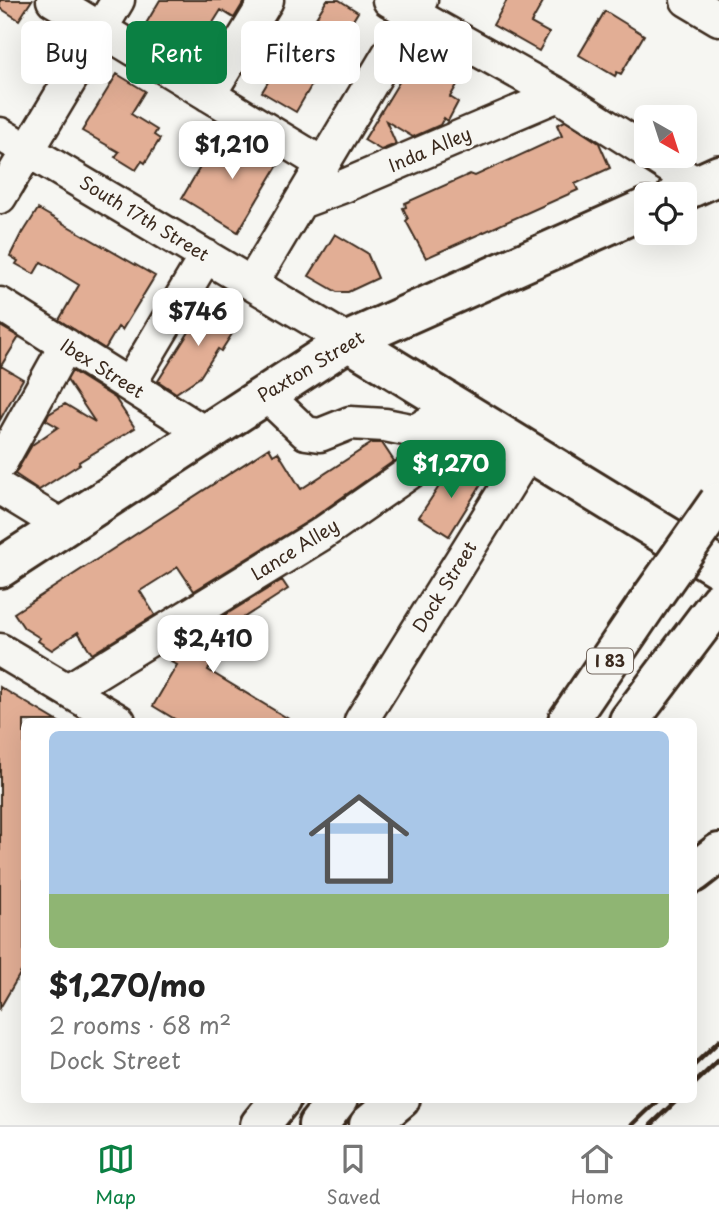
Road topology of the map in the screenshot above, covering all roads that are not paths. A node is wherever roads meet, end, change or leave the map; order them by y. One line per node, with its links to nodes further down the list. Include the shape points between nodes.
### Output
1 (53, 0): 5 (street)
2 (118, 0): 6 (street)
3 (267, 0): 9 (street)
4 (408, 5): 10 (street); 14 (street)
5 (88, 21)
6 (106, 21)
7 (112, 36): 9 (street)
8 (68, 84): 13 (street)
9 (209, 95): 14 (street)
10 (558, 96): 12 (street); 18 (street, Inda Alley)
11 (0, 134): 13 (street, South 17th Street)
12 (634, 144)
13 (28, 150): 17 (street); 20 (street, South 17th Street)
14 (323, 164): 18 (street)
15 (672, 168): 16 (street)
16 (698, 185)
17 (0, 197)
18 (301, 202): 21 (street)
19 (634, 213): 23 (main road, Paxton Street)
20 (206, 256): 21 (street, South 17th Street); 25 (street)
21 (252, 284): 23 (street, South 17th Street)
22 (0, 304): 24 (street, Ibex Street)
23 (348, 341): 26 (main road, Paxton Street); 27 (main road, South 17th Street)
24 (65, 345): 25 (street, Ibex Street); 30 (street)
25 (129, 385): 28 (street, Ibex Street)
26 (265, 394): 27 (street, via 306,433 320,435 350,423 415,431); 28 (main road, Paxton Street)
27 (468, 415): 29 (main road, South 17th Street); 38 (street, Lance Alley, via 320,535)
28 (205, 433): 33 (main road, Paxton Street)
29 (528, 453): 35 (main road, South 17th Street); 40 (street, Dock Street)
30 (0, 464)
31 (0, 488): 33 (street)
32 (719, 502): 41 (main road, I 83, bridge)
33 (64, 527): 34 (main road, Paxton Street)
34 (0, 568)
35 (719, 568)
36 (708, 616): 42 (main road)
37 (0, 650): 38 (street)
38 (68, 690): 39 (street)
39 (114, 718)
40 (363, 718)
41 (570, 718)
42 (631, 718)
43 (719, 853): 44 (main road)
44 (697, 870)
45 (278, 1103): 48 (main road)
46 (335, 1103): 49 (main road)
47 (395, 1103): 50 (main road)
48 (260, 1125)
49 (318, 1125)
50 (369, 1125)

